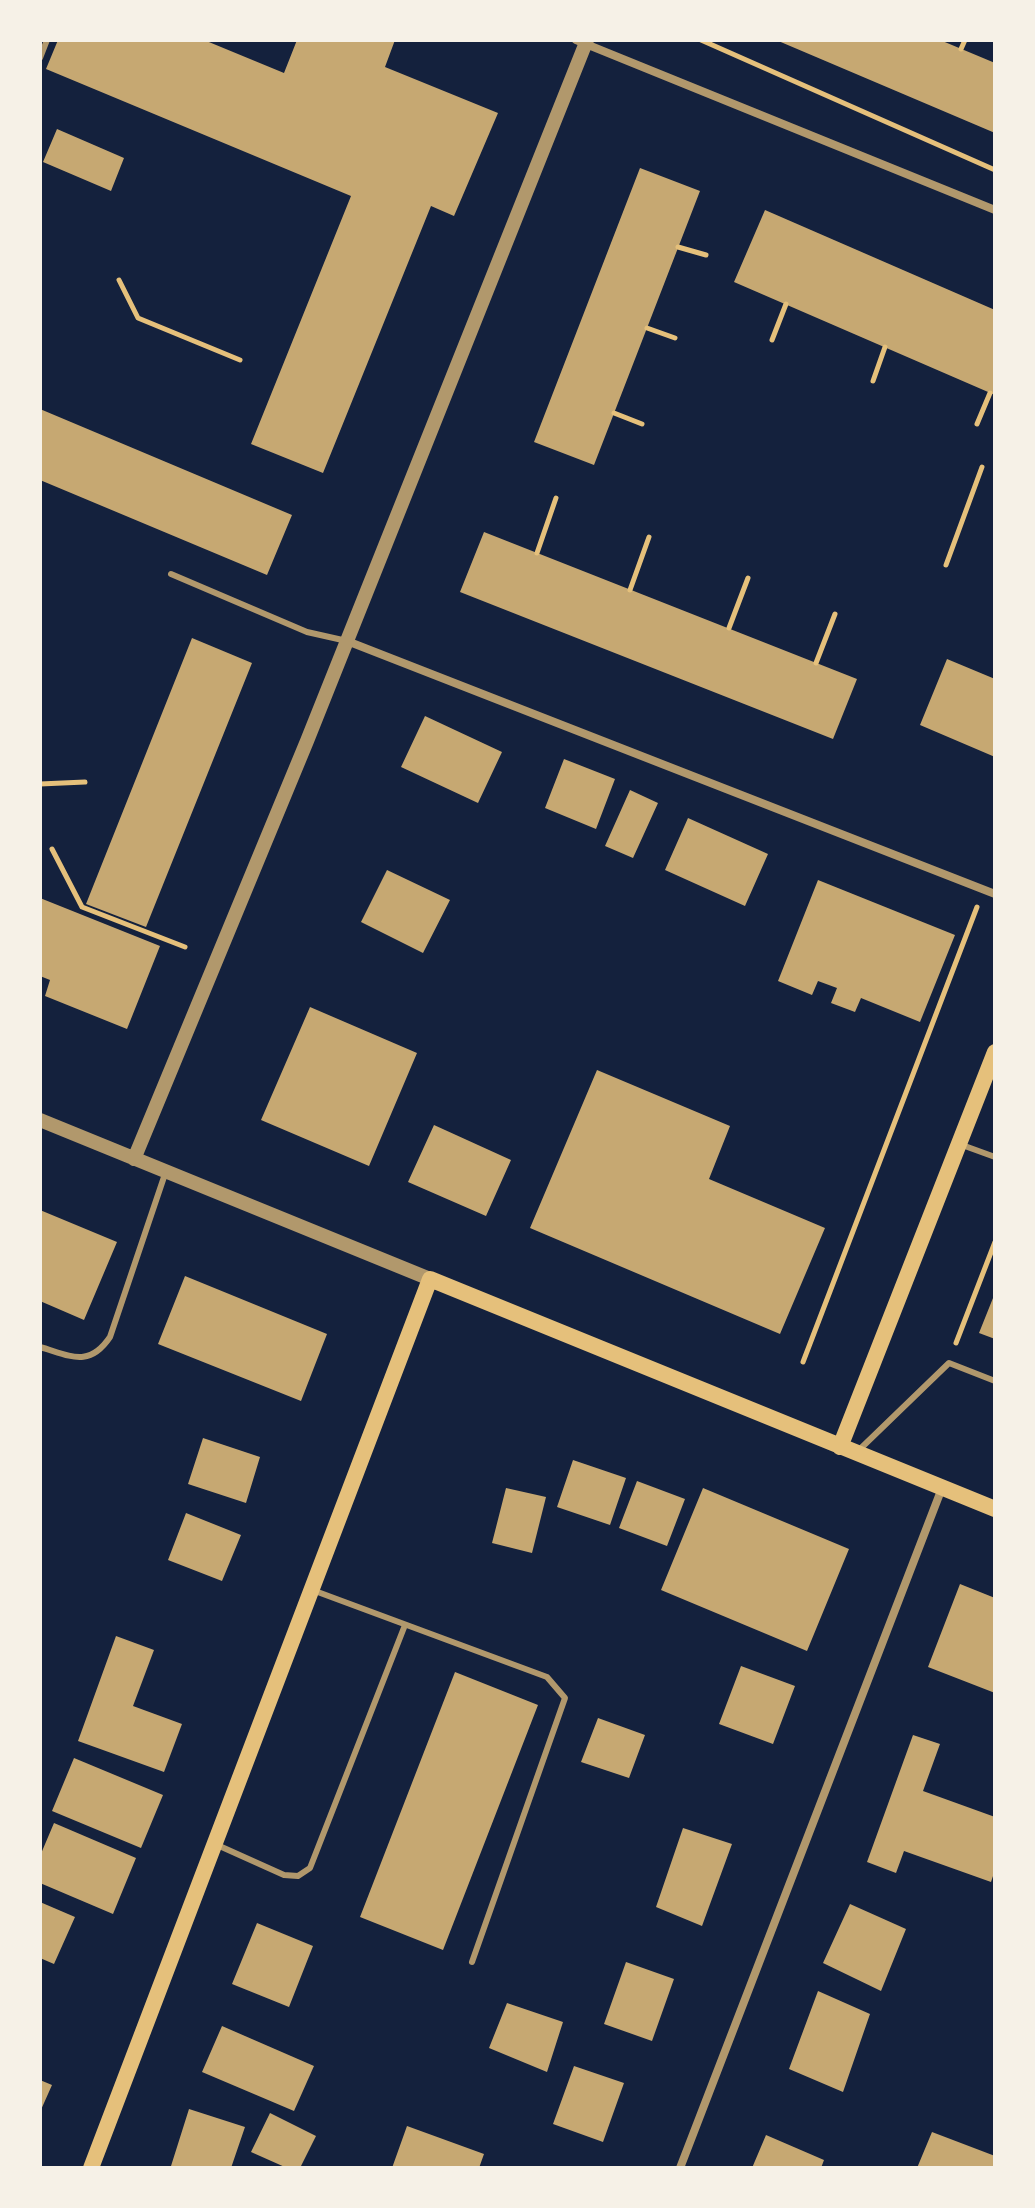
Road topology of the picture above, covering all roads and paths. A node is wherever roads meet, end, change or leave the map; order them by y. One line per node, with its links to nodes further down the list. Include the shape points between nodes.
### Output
1 (47, 40): 6 (lane)
2 (701, 40): 7 (path)
3 (965, 40): 5 (path)
4 (583, 41): 8 (street); 33 (street)
5 (961, 49)
6 (40, 58)
7 (995, 170)
8 (995, 210)
9 (678, 247): 10 (path)
10 (706, 255)
11 (119, 280): 17 (path, via 138,318)
12 (786, 304): 15 (path)
13 (647, 328): 14 (path)
14 (675, 338)
15 (772, 340)
16 (885, 347): 18 (path)
17 (240, 360)
18 (873, 381)
19 (990, 393): 22 (path)
20 (614, 413): 21 (path)
21 (642, 424)
22 (977, 424)
23 (982, 467): 27 (path)
24 (556, 498): 26 (path)
25 (649, 537): 30 (path)
26 (537, 553)
27 (946, 565)
28 (171, 574): 33 (lane, via 307,632)
29 (748, 578): 32 (path)
30 (630, 590)
31 (835, 614): 34 (path)
32 (729, 628)
33 (347, 641): 38 (street); 45 (street)
34 (816, 663)
35 (85, 782): 36 (path)
36 (40, 784)
37 (52, 849): 40 (path, via 82,907)
38 (984, 890): 39 (street); 50 (path)
39 (995, 894)
40 (185, 947)
41 (995, 1052): 43 (main road)
42 (40, 1120): 45 (street)
43 (959, 1144): 44 (lane); 53 (main road)
44 (995, 1157)
45 (134, 1159): 46 (street)
46 (166, 1171): 48 (street); 49 (lane, via 110,1337 100,1352 73,1357)
47 (995, 1242): 51 (path)
48 (430, 1279): 53 (main road); 56 (main road)
49 (40, 1347)
50 (803, 1362)
51 (949, 1363): 52 (lane); 53 (lane)
52 (995, 1381)
53 (848, 1450): 54 (main road)
54 (942, 1488): 55 (main road); 61 (street)
55 (995, 1509)
56 (311, 1590): 57 (lane); 58 (main road)
57 (405, 1625): 58 (lane, via 310,1868 298,1876 284,1875); 59 (lane, via 547,1677 565,1698)
58 (215, 1844): 60 (main road)
59 (472, 1962)
60 (91, 2168)
61 (680, 2168)

